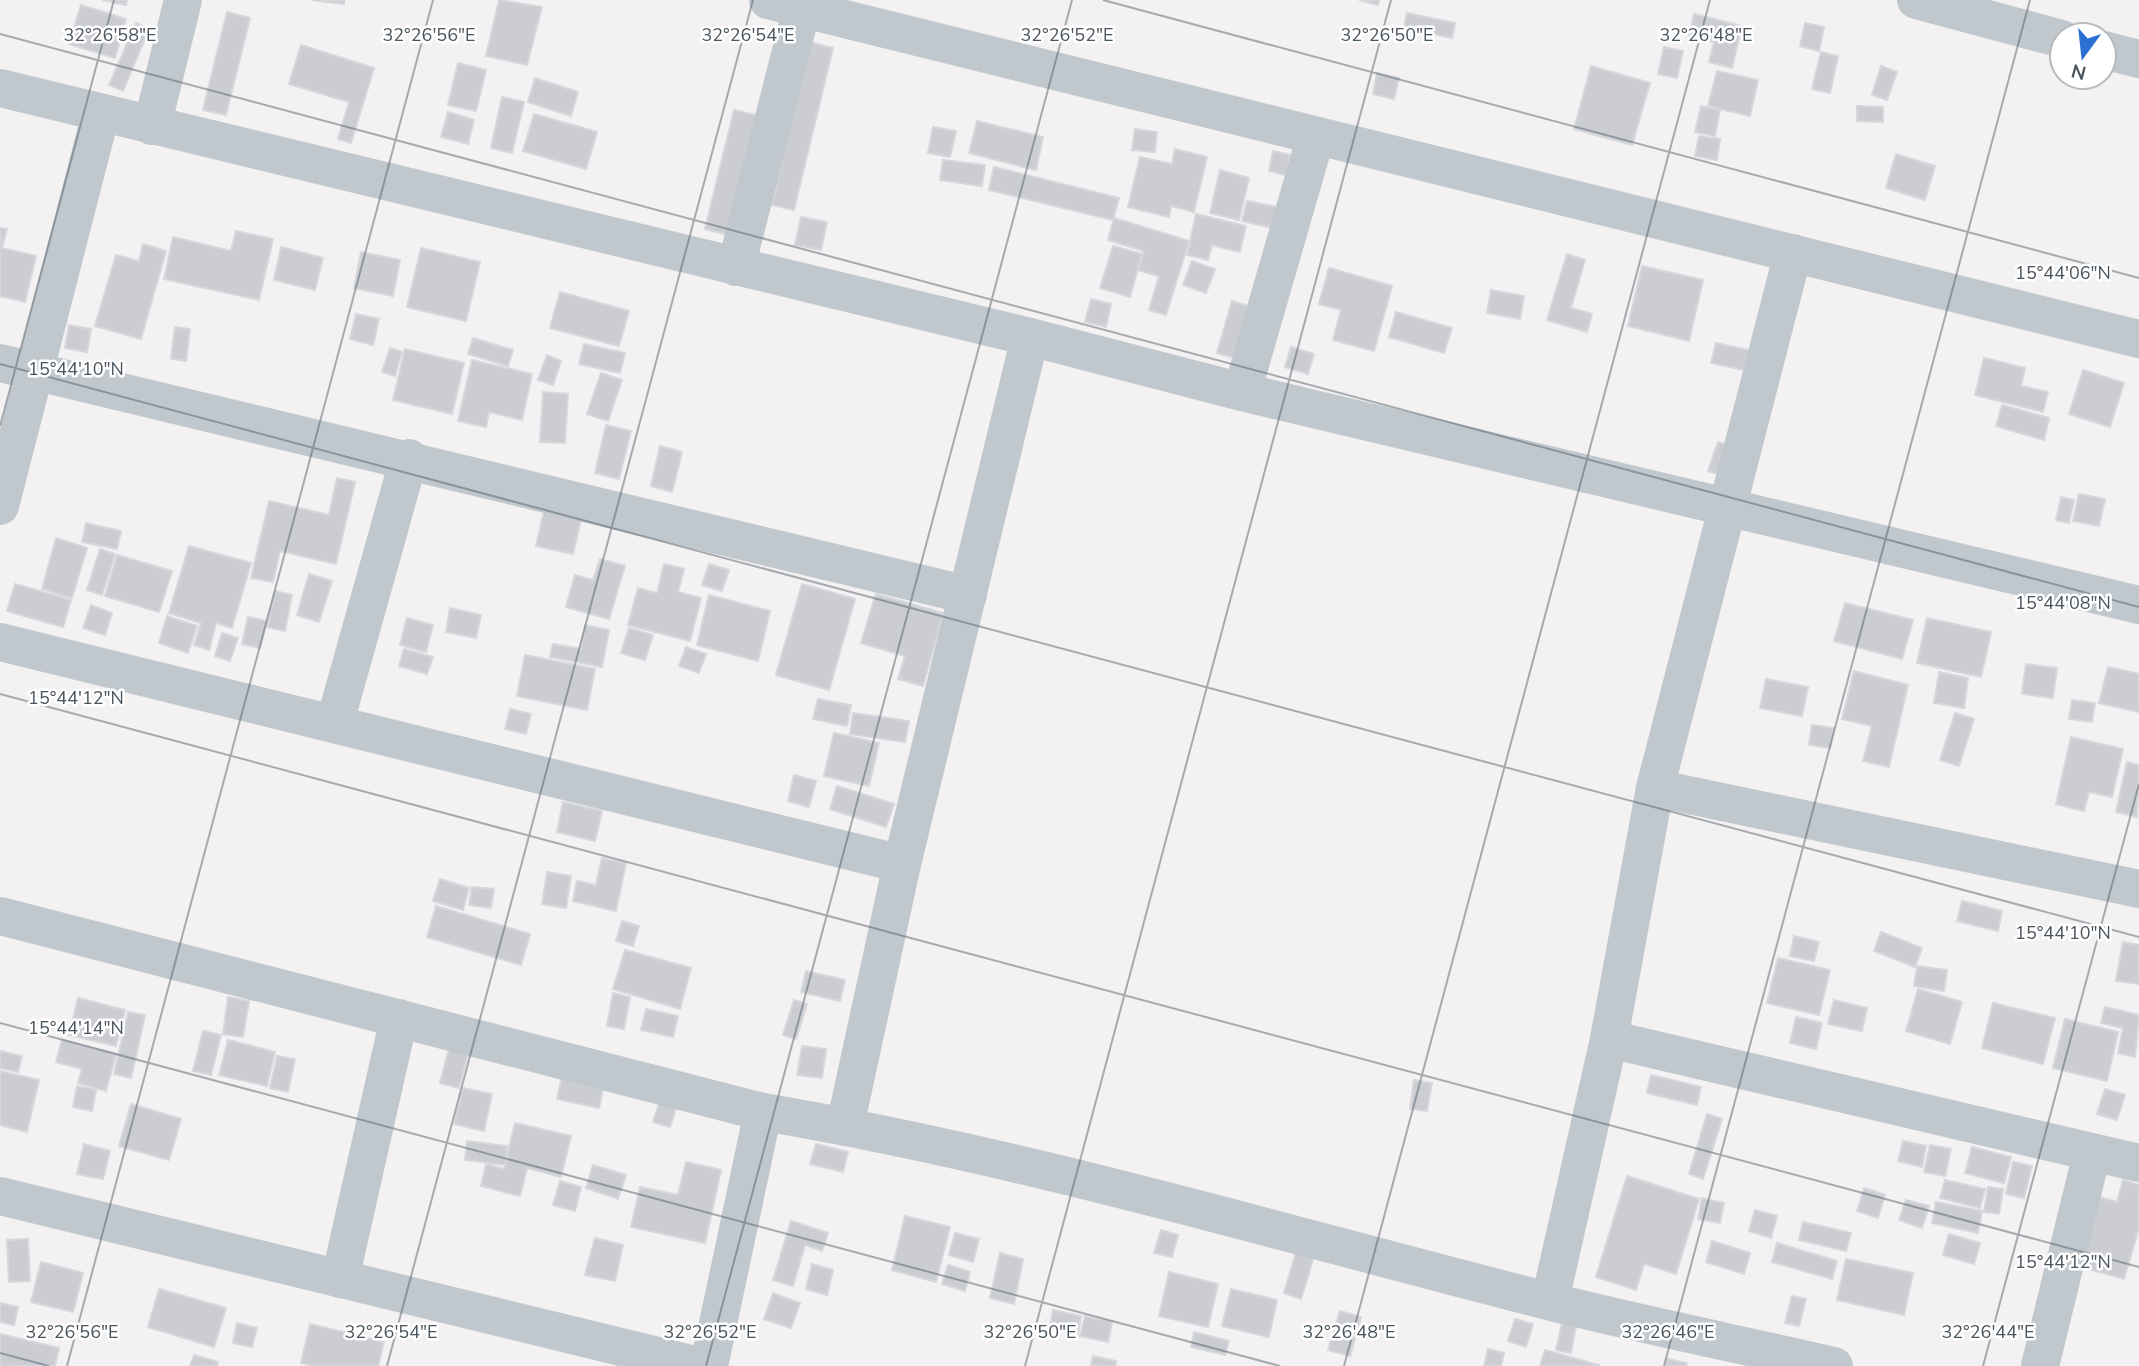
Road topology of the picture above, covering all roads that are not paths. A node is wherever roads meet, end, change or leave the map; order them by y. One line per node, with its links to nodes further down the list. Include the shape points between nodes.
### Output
1 (183, 0): 9 (street)
2 (1916, 0): 4 (street)
3 (785, 4): 10 (street); 12 (street)
4 (2048, 35)
5 (2118, 54): 6 (street)
6 (2139, 59)
7 (0, 88): 8 (street)
8 (101, 113): 9 (street); 15 (street)
9 (152, 126): 12 (street)
10 (1316, 136): 11 (street); 16 (street)
11 (1793, 253): 14 (street); 19 (street)
12 (736, 267): 13 (street)
13 (1030, 337): 16 (street); 20 (street)
14 (2139, 339)
15 (17, 367): 17 (street); 18 (street)
16 (1242, 392): 19 (street)
17 (409, 458): 20 (street); 23 (street)
18 (0, 506)
19 (1729, 506): 21 (street); 24 (street)
20 (968, 595): 25 (street)
21 (2139, 605)
22 (0, 642): 23 (street)
23 (335, 722): 25 (street)
24 (1655, 788): 26 (street); 29 (street)
25 (902, 864): 31 (street)
26 (2139, 889)
27 (0, 916): 28 (street)
28 (399, 1018): 30 (street); 35 (street)
29 (1609, 1040): 32 (street); 36 (street)
30 (763, 1112): 31 (street); 38 (street)
31 (845, 1126): 36 (street, via 1124,1189)
32 (2092, 1153): 33 (street); 40 (street)
33 (2139, 1163)
34 (0, 1196): 35 (street)
35 (340, 1279): 37 (street)
36 (1550, 1301): 39 (street)
37 (699, 1366)
38 (709, 1366)
39 (1834, 1366)
40 (2040, 1366)

